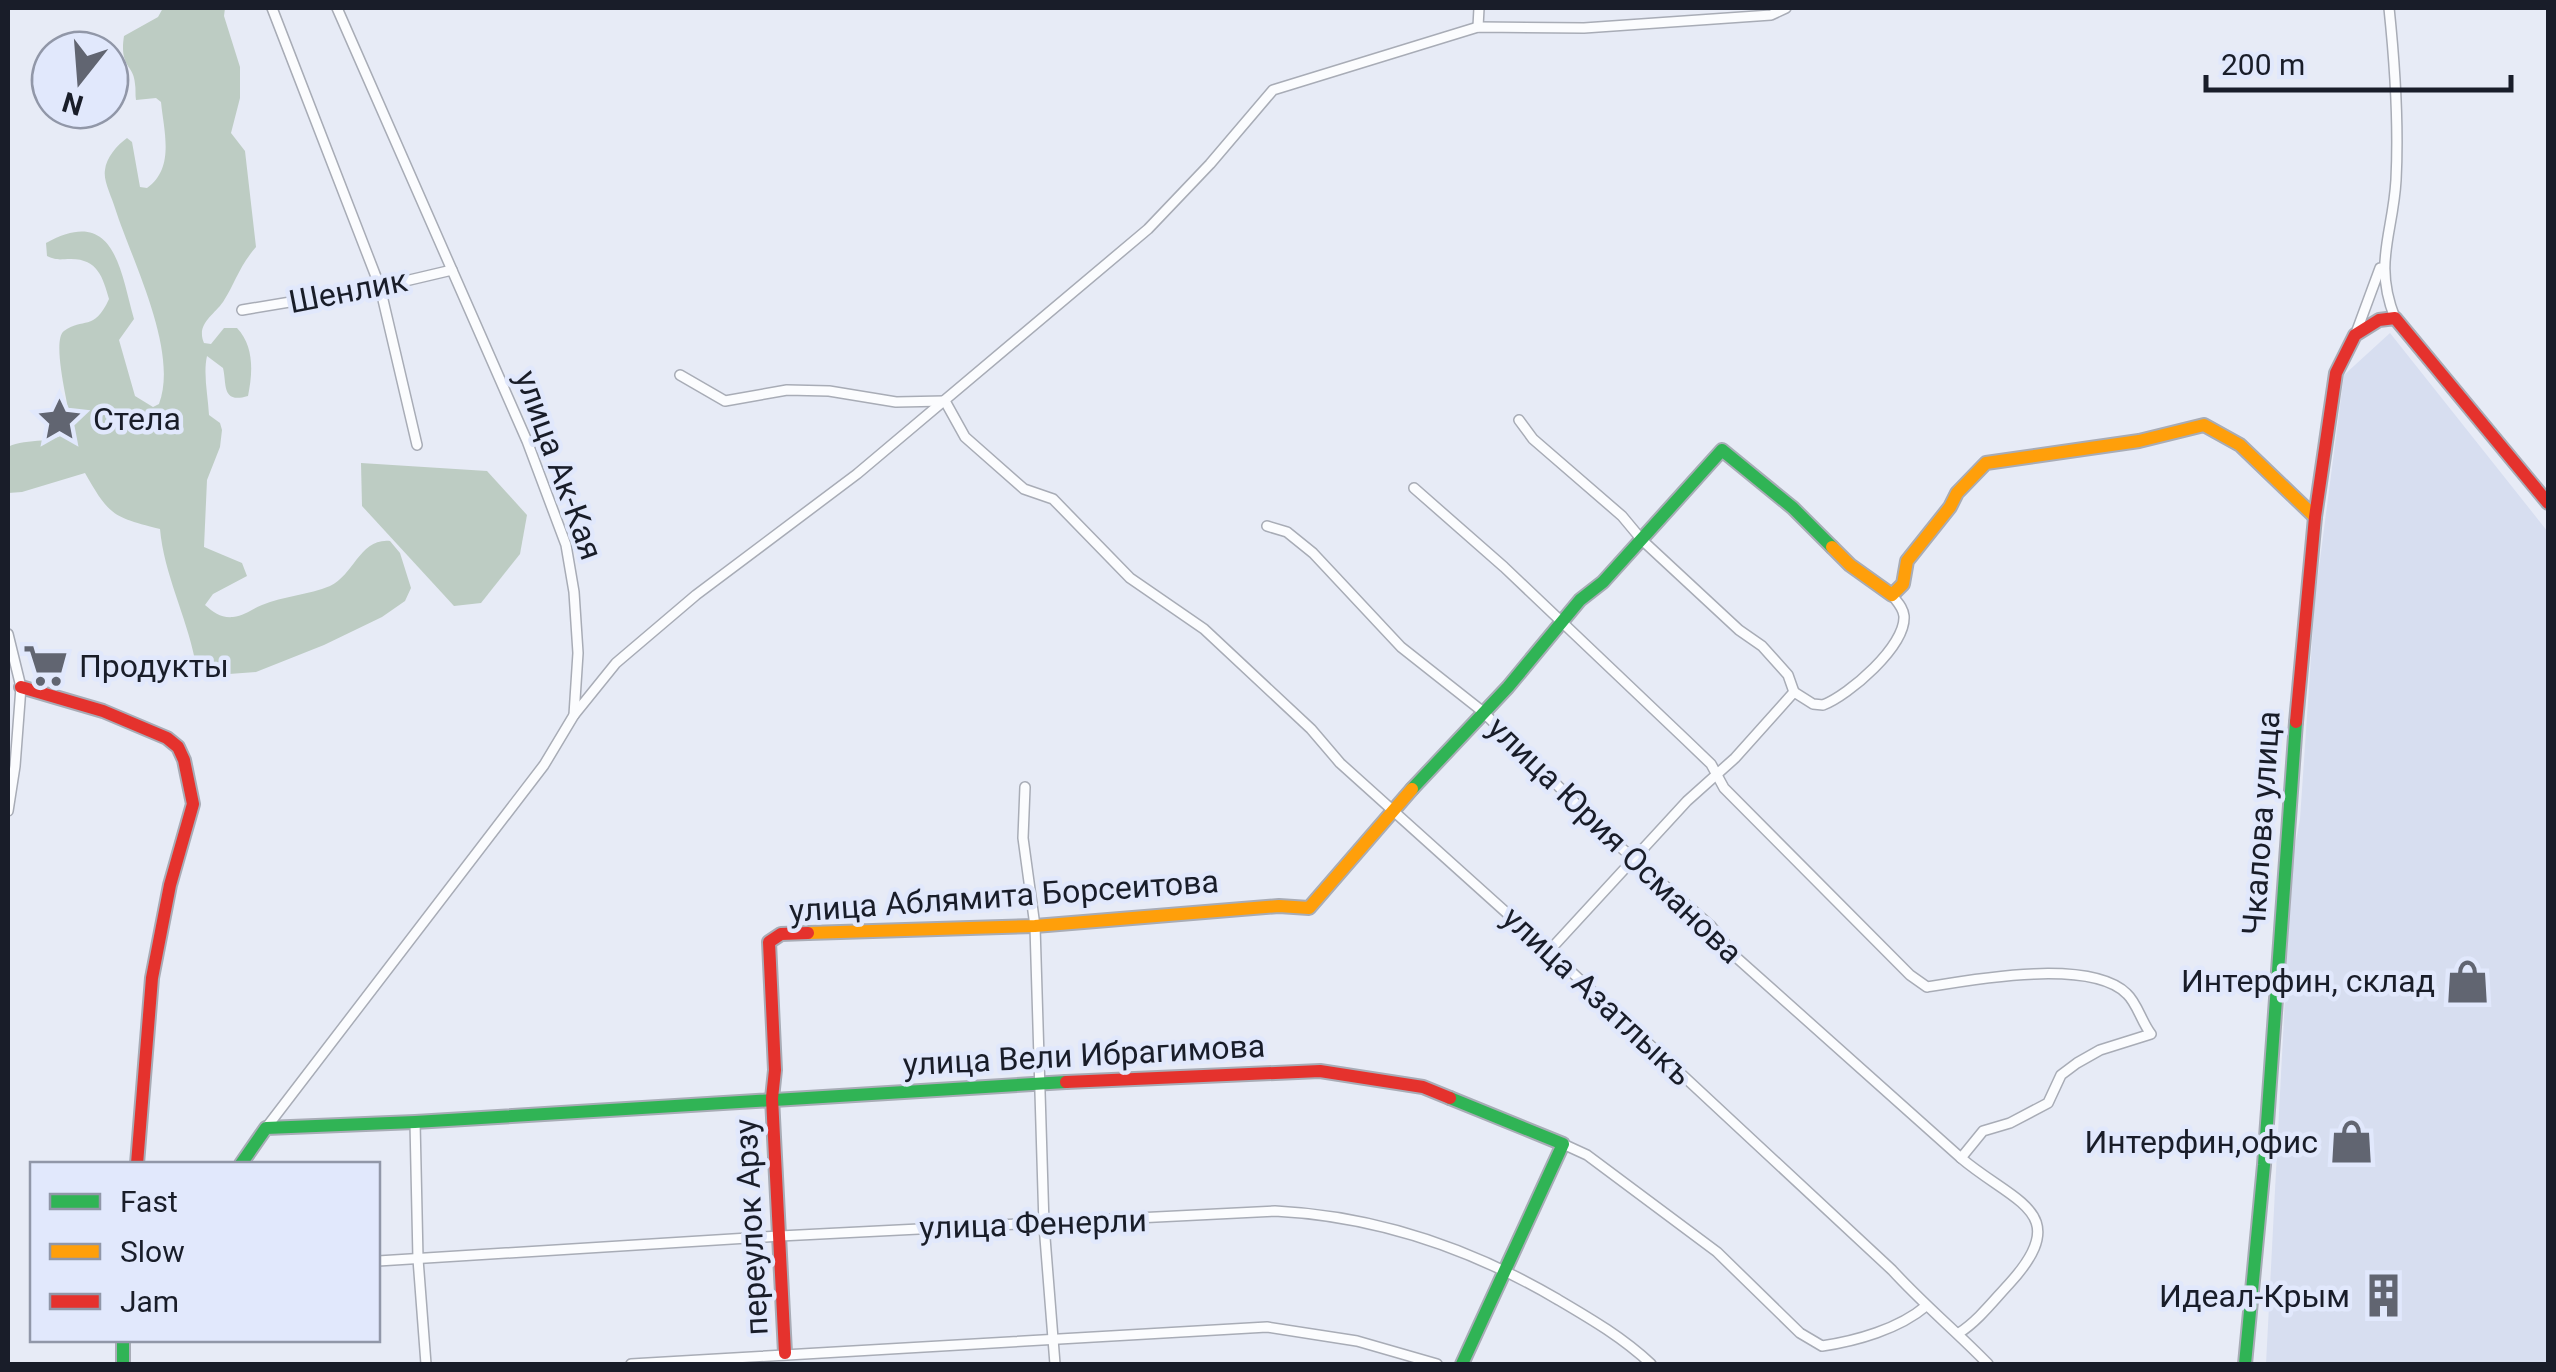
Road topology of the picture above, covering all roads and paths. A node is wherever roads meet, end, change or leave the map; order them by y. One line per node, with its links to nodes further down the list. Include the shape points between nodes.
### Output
1 (272, 8): 9 (street)
2 (337, 8): 8 (street, улица Ак-Кая)
3 (1479, 8): 6 (street)
4 (1786, 8): 6 (street, via 1771,15 1584,28)
5 (2388, 8): 7 (street, via 2398,109 2393,214)
6 (1478, 27): 14 (street, via 1273,90 1148,229)
7 (2382, 263): 11 (street); 12 (street)
8 (452, 270): 9 (street, Шенлик); 28 (street, улица Ак-Кая, via 566,545 578,653)
9 (380, 287): 10 (street, Шенлик); 16 (street)
10 (242, 310)
11 (2395, 318): 12 (street); 18 (street)
12 (2355, 335): 19 (street, Чкалова улица, via 2336,373)
13 (680, 375): 14 (street, via 725,401 787,390)
14 (945, 401): 28 (street, via 696,594 616,663); 31 (street, улица Азатлыкъ, via 964,437 1024,489 1053,499 1130,578 1204,630)
15 (1518, 420): 21 (street)
16 (418, 445)
17 (1414, 488): 23 (street)
18 (2548, 502)
19 (2315, 516): 22 (street, via 2240,445 2204,425 1986,463 1908,561); 60 (street, Чкалова улица)
20 (1267, 526): 27 (street, улица Юрия Османова, via 1313,552 1401,647)
21 (1642, 540): 22 (street, via 1722,450); 23 (street); 26 (street, via 1762,646)
22 (1892, 595): 26 (street, via 1904,620 1878,665 1823,705)
23 (1561, 623): 27 (street); 29 (street)
24 (8, 634): 25 (street)
25 (22, 687): 32 (street); 42 (street, via 167,738 184,760 193,804 152,978)
26 (1794, 692): 29 (street)
27 (1482, 711): 31 (street); 33 (street, улица Юрия Османова)
28 (574, 715): 39 (street, улица Ак-Кая, via 544,765)
29 (1716, 774): 33 (street); 41 (street, via 1927,988 2081,973 2129,995 2151,1034 2077,1064 2061,1076 2048,1103 1983,1131)
30 (1025, 788): 34 (street, via 1023,838)
31 (1394, 809): 34 (street, улица Аблямита Борсеитова, via 1309,908); 35 (street, улица Азатлыкъ)
32 (8, 811)
33 (1635, 858): 35 (street); 41 (street, улица Юрия Османова)
34 (1035, 926): 36 (street); 37 (street, улица Аблямита Борсеитова, via 782,934 769,942)
35 (1549, 951): 49 (street, улица Азатлыкъ)
36 (1039, 1083): 37 (street, улица Вели Ибрагимова); 40 (street, улица Вели Ибрагимова, via 1320,1071 1424,1087); 44 (street)
37 (772, 1098): 38 (street, улица Вели Ибрагимова); 45 (street, переулок Арзу)
38 (415, 1122): 39 (street, улица Вели Ибрагимова); 46 (street)
39 (266, 1128): 43 (street, улица Ак-Кая)
40 (1563, 1144): 48 (street); 49 (street, улица Вели Ибрагимова, via 1717,1252 1822,1346 1851,1342)
41 (1962, 1158): 50 (street, улица Юрия Османова, via 2022,1203 2040,1235 2022,1270)
42 (137, 1162)
43 (243, 1162)
44 (1044, 1225): 45 (street, улица Фенерли); 48 (street, улица Фенерли, via 1323,1214 1431,1240); 51 (street)
45 (780, 1236): 46 (street, улица Фенерли); 52 (street, переулок Арзу)
46 (418, 1259): 47 (street, улица Фенерли); 53 (street)
47 (380, 1260)
48 (1508, 1270): 57 (street); 58 (street, улица Фенерли, via 1621,1336)
49 (1926, 1306): 50 (street, улица Азатлыкъ)
50 (1959, 1333): 59 (street, улица Азатлыкъ)
51 (1055, 1340): 52 (street); 55 (street); 56 (street, via 1267,1327 1357,1341)
52 (785, 1353): 54 (street)
53 (426, 1364)
54 (632, 1364)
55 (1056, 1364)
56 (1438, 1364)
57 (1462, 1364)
58 (1651, 1364)
59 (1988, 1364)
60 (2245, 1364)

